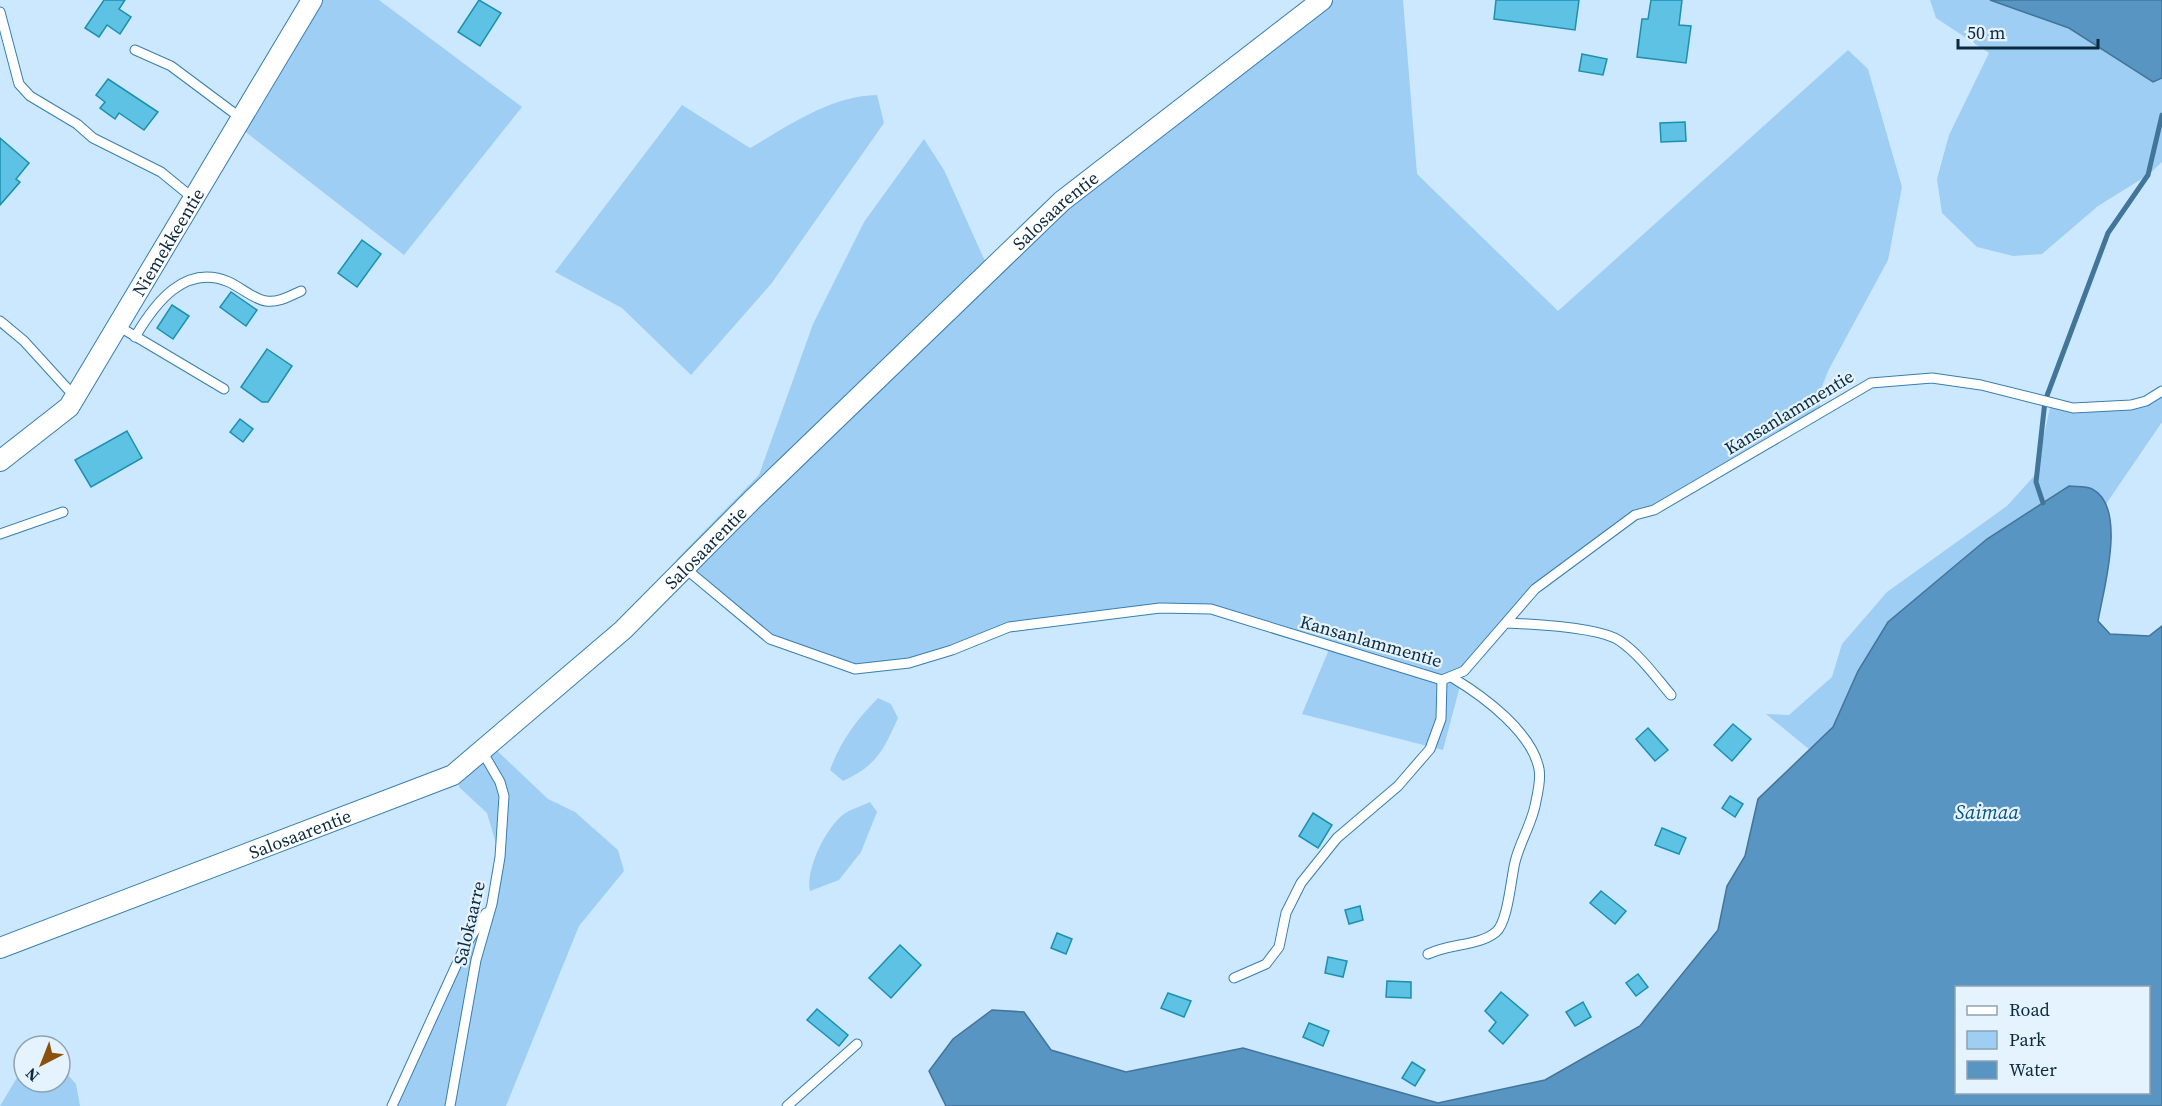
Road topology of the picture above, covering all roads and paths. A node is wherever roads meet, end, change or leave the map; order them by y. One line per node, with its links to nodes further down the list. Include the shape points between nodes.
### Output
1 (312, 0): 5 (street, Niemekkeentie)
2 (1322, 0): 17 (street, Salosaarentie, via 1062,201 760,492)
3 (0, 12): 6 (lane, via 19,84 30,96 93,138 161,172)
4 (135, 50): 5 (lane, via 171,66)
5 (242, 118): 6 (street, Niemekkeentie)
6 (194, 199): 9 (street, Niemekkeentie)
7 (302, 291): 10 (lane, via 264,301 218,278 189,279 169,291)
8 (0, 321): 13 (lane, via 24,341)
9 (118, 326): 10 (lane); 13 (street, Niemekkeentie)
10 (135, 337): 11 (lane)
11 (224, 389)
12 (2162, 391): 18 (lane, Kansanlammentie, via 2131,405 2073,408 1981,385 1932,378 1871,383 1654,510 1635,515 1535,589)
13 (75, 397): 14 (street, Niemekkeentie, via 69,407)
14 (0, 461)
15 (63, 512): 16 (lane)
16 (0, 534)
17 (686, 569): 20 (lane, Kansanlammentie, via 770,639 855,669 909,663 1009,627 1160,608 1211,609); 22 (street, Salosaarentie, via 623,630)
18 (1506, 623): 19 (lane, Kansanlammentie, via 1464,671); 21 (lane, via 1543,625 1617,639 1635,653)
19 (1453, 678): 20 (lane, Kansanlammentie); 25 (lane, via 1477,692 1526,739 1539,770 1536,802 1515,859 1498,931 1478,942 1444,946)
20 (1442, 680): 26 (lane, via 1441,719 1430,749 1398,786 1337,838 1301,883 1286,913 1279,947 1266,964)
21 (1671, 695)
22 (482, 751): 23 (lane, Salokaarre, via 504,796); 24 (street, Salosaarentie, via 453,775)
23 (492, 904): 28 (lane, via 465,946); 29 (lane, Salokaarre, via 476,960)
24 (0, 948)
25 (1428, 954)
26 (1234, 978)
27 (857, 1044): 30 (lane)
28 (392, 1106)
29 (450, 1106)
30 (787, 1106)

